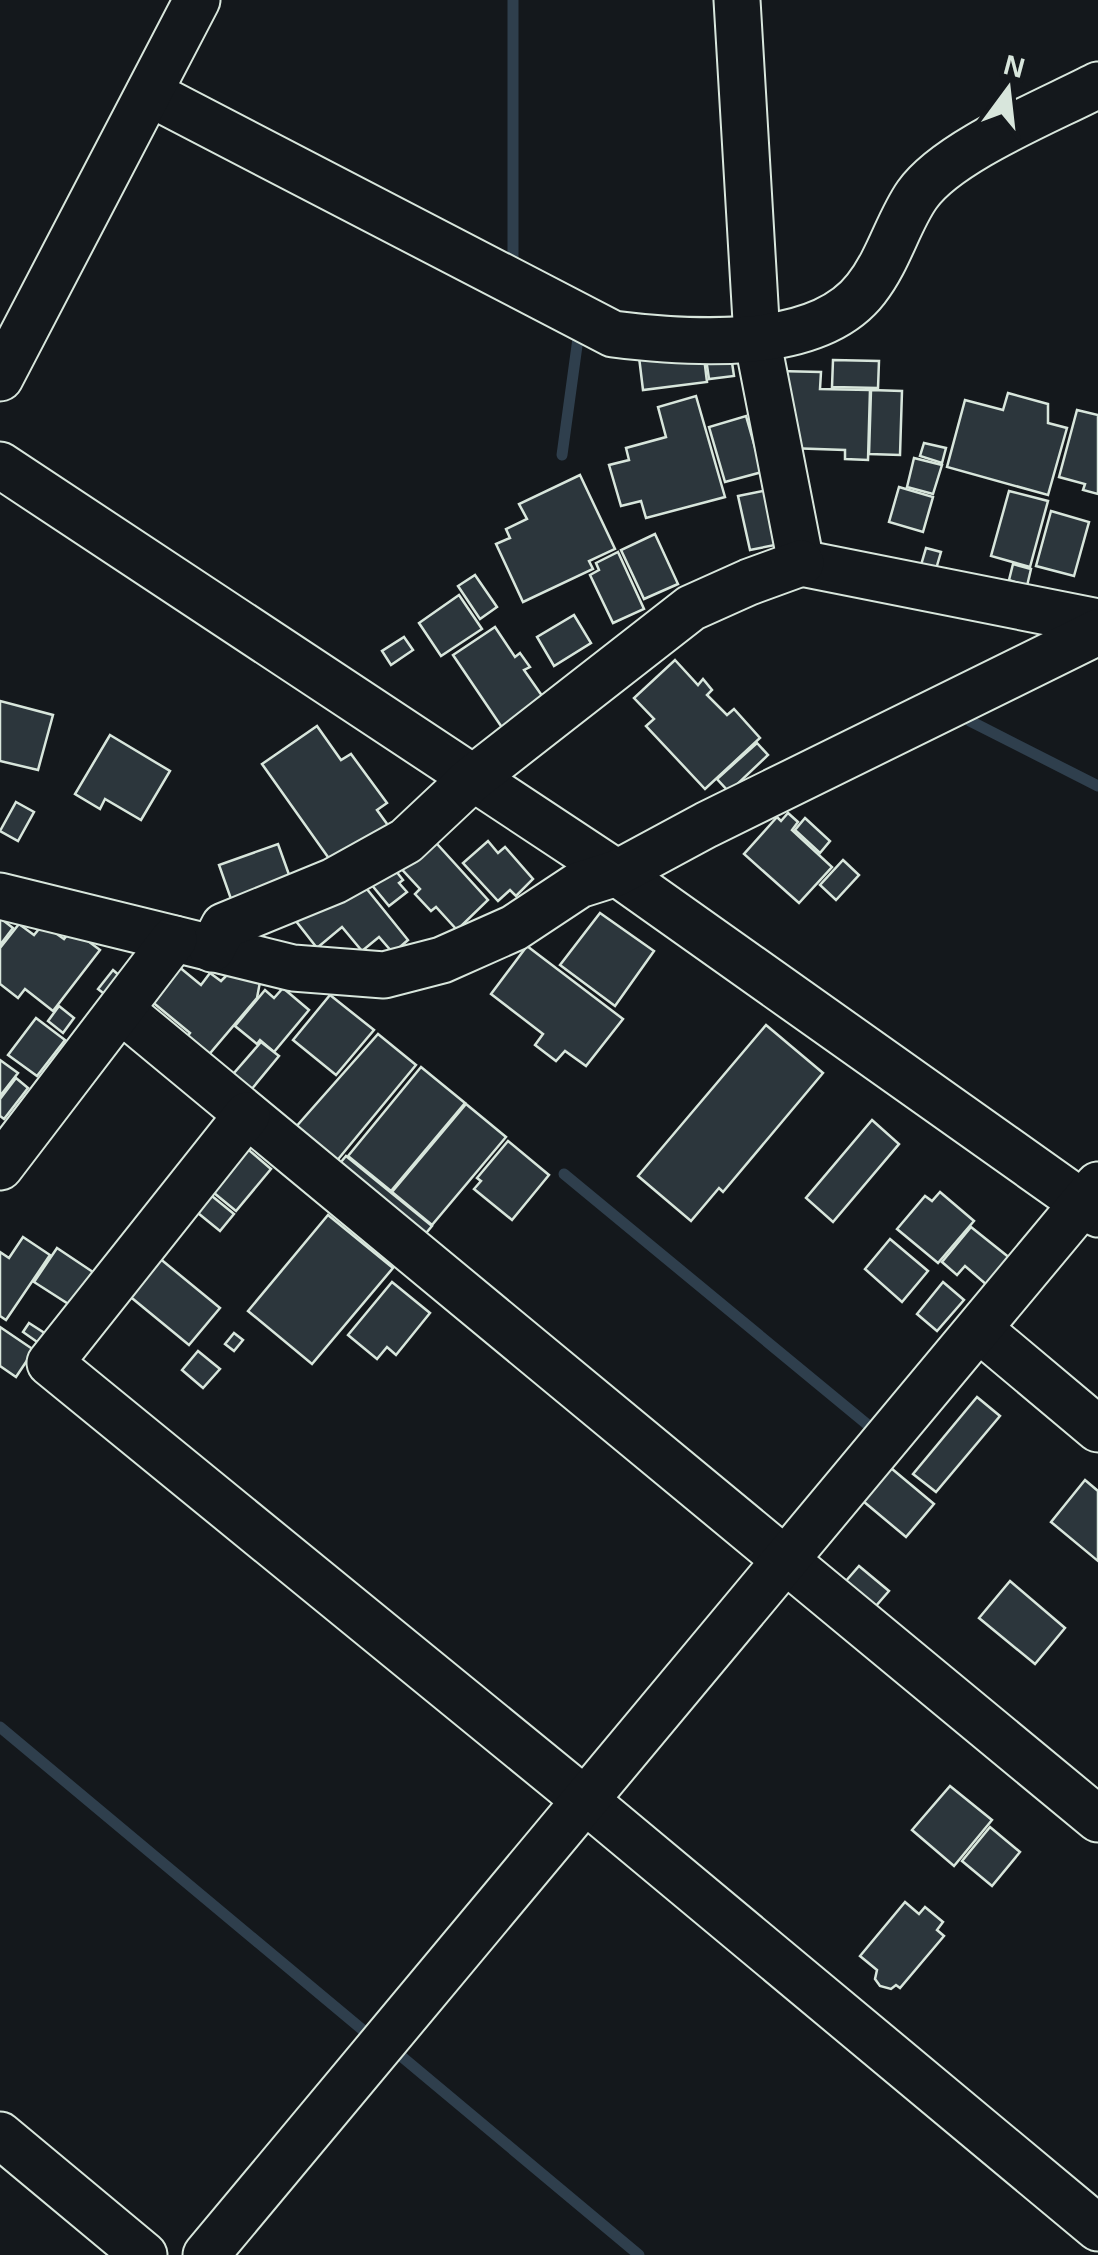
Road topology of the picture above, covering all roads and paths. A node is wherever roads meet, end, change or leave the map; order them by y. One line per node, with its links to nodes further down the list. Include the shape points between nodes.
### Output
1 (197, 0): 4 (street)
2 (737, 0): 5 (street)
3 (1098, 85): 5 (street, via 956,160 917,195 864,293 821,325)
4 (149, 93): 5 (street, via 613,334 676,342); 6 (street)
5 (757, 338): 8 (street)
6 (0, 378)
7 (0, 465): 11 (street)
8 (801, 564): 9 (street); 11 (street, via 691,608)
9 (1098, 622)
10 (1098, 632): 12 (street)
11 (472, 780): 12 (street); 14 (street, via 406,842)
12 (618, 873): 14 (street, via 579,884 514,928 442,960 384,975 293,968); 18 (street)
13 (0, 896): 14 (street)
14 (193, 944): 15 (street)
15 (121, 1010): 16 (street); 17 (street)
16 (248, 1115): 21 (street); 22 (street, via 50,1363)
17 (0, 1167)
18 (1093, 1201): 19 (street)
19 (980, 1330): 20 (street); 21 (street)
20 (1098, 1429)
21 (784, 1562): 22 (street); 23 (street)
22 (586, 1801): 25 (street); 27 (street)
23 (1098, 1819)
24 (0, 2135): 26 (street)
25 (1098, 2228)
26 (144, 2255)
27 (206, 2255)

